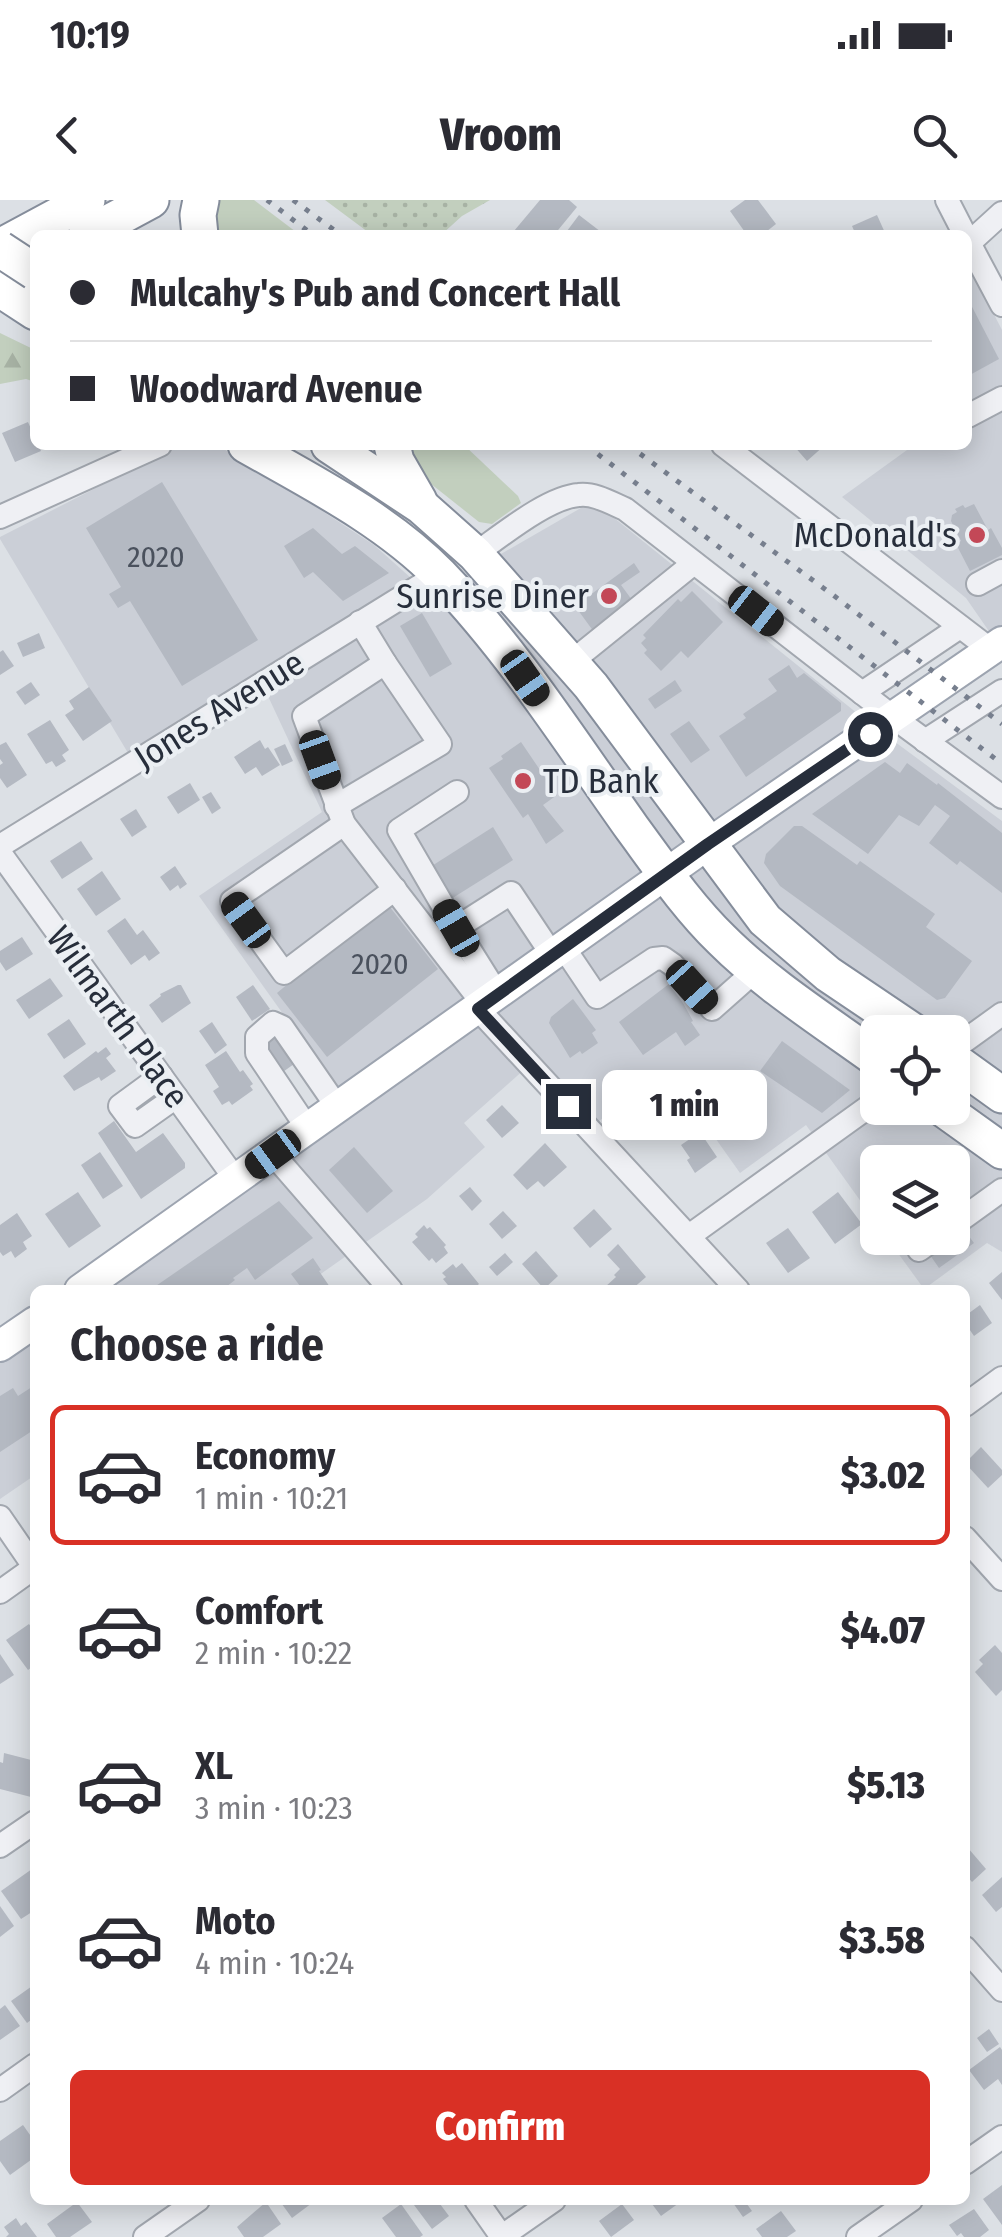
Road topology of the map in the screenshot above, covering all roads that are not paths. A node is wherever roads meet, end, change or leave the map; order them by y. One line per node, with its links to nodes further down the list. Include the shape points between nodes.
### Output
1 (42, 200): 12 (highway)
2 (151, 200): 6 (highway)
3 (200, 200): 8 (highway)
4 (946, 200): 9 (street)
5 (1002, 213): 10 (street)
6 (101, 224): 7 (highway)
7 (75, 230)
8 (200, 230)
9 (961, 230)
10 (972, 237)
11 (30, 240): 12 (highway)
12 (0, 247): 15 (highway, bridge)
13 (972, 250): 18 (street)
14 (30, 265): 16 (highway)
15 (30, 268)
16 (0, 280)
17 (0, 289): 19 (highway)
18 (1002, 305)
19 (30, 309)
20 (1002, 398): 21 (street)
21 (972, 414)
22 (139, 450): 28 (street)
23 (255, 450): 29 (highway)
24 (337, 450): 27 (highway)
25 (393, 450): 27 (highway)
26 (730, 450): 36 (street)
27 (422, 506): 30 (highway)
28 (0, 517)
29 (398, 540): 30 (highway, via 448,562); 33 (highway)
30 (474, 554): 31 (street, via 553,502 581,494 625,510); 39 (highway)
31 (694, 563): 39 (street); 42 (street)
32 (1002, 571): 34 (street)
33 (438, 574): 35 (street, Jones Avenue); 51 (highway, via 525,678)
34 (978, 584)
35 (360, 622): 38 (street); 49 (street, Jones Avenue)
36 (960, 627): 37 (street); 42 (street)
37 (990, 651): 40 (street); 43 (main road)
38 (385, 663): 47 (street, via 304,716); 47 (street, via 440,744)
39 (570, 663): 48 (highway)
40 (1002, 681)
41 (1002, 691): 44 (street)
42 (862, 693): 43 (street)
43 (893, 717): 44 (street); 48 (main road)
44 (926, 741): 46 (street)
45 (457, 792): 53 (street, via 399,830)
46 (1002, 797)
47 (340, 815): 52 (street); 52 (street, via 232,900 284,973)
48 (708, 844): 51 (main road); 58 (highway, via 765,920)
49 (0, 846)
50 (0, 854): 62 (street, Wilmarth Place)
51 (666, 874): 54 (main road); 55 (highway)
52 (394, 889): 56 (street)
53 (456, 928): 54 (street, via 511,893); 56 (street)
54 (558, 952): 55 (street, via 596,997 663,958 712,1010); 56 (main road)
55 (756, 970): 60 (highway)
56 (486, 1003): 65 (main road); 74 (street)
57 (1002, 1014): 59 (street)
58 (889, 1015)
59 (970, 1037)
60 (860, 1047)
61 (970, 1072): 63 (highway)
62 (161, 1076): 64 (street, Wilmarth Place); 64 (street, via 114,1110 135,1126)
63 (1002, 1096)
64 (176, 1097): 71 (street, Wilmarth Place)
65 (338, 1108): 68 (main road); 68 (street, via 282,1026 264,1029 258,1053)
66 (860, 1113): 74 (street)
67 (965, 1125): 69 (highway)
68 (308, 1129): 70 (main road)
69 (1002, 1152)
70 (273, 1154): 71 (main road); 76 (street)
71 (236, 1180): 75 (main road)
72 (1002, 1190): 73 (street)
73 (970, 1213)
74 (689, 1236): 77 (street)
75 (87, 1285)
76 (387, 1285)
77 (733, 1285)
78 (1002, 1378): 79 (street)
79 (970, 1401)
80 (0, 1517): 82 (street)
81 (970, 1543): 84 (street)
82 (30, 1560)
83 (30, 1571): 85 (street)
84 (1002, 1578)
85 (0, 1592)
86 (30, 1825): 87 (street)
87 (0, 1846)
88 (970, 1954): 89 (street)
89 (1002, 1990)
90 (30, 2069): 91 (street)
91 (0, 2090)
92 (1002, 2137): 93 (street)
93 (970, 2159)
94 (191, 2205): 98 (street)
95 (479, 2205): 99 (street)
96 (547, 2205): 99 (street)
97 (904, 2205): 100 (street)
98 (145, 2237)
99 (501, 2237)
100 (858, 2237)

